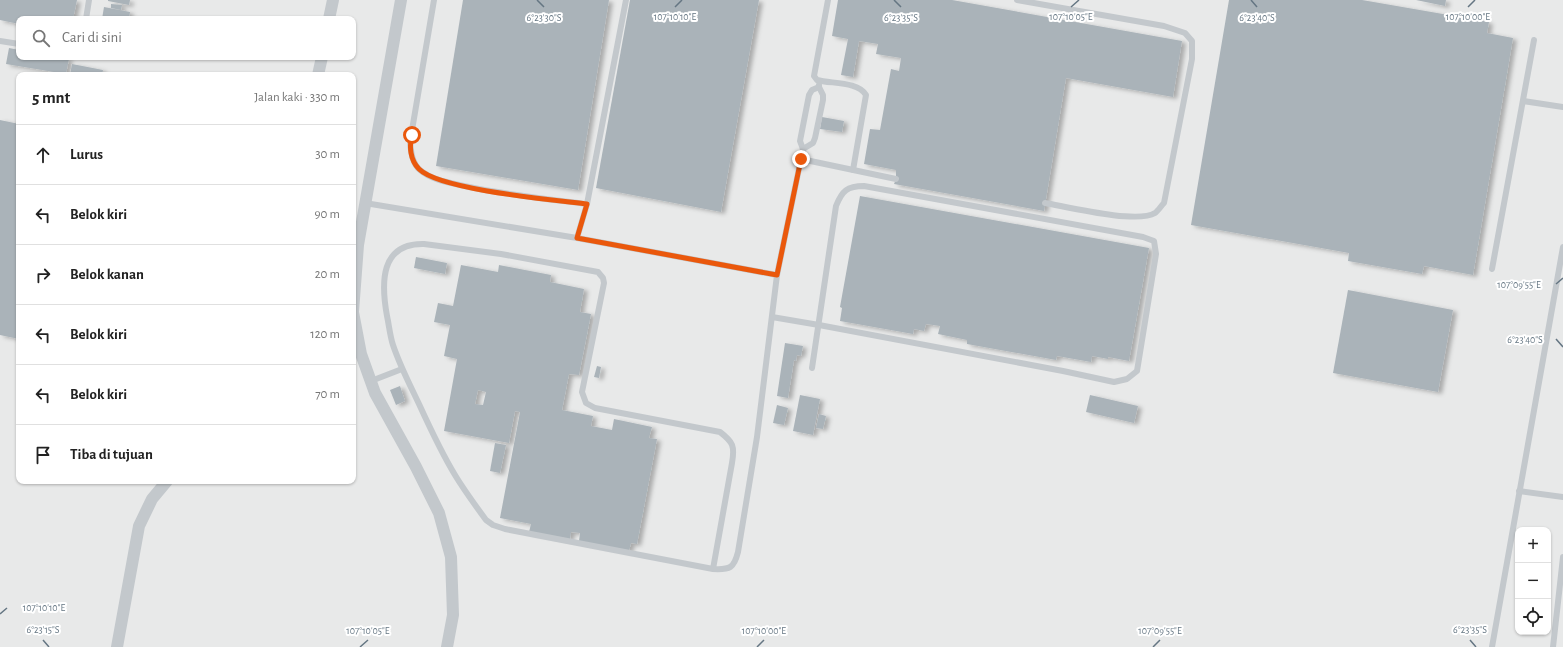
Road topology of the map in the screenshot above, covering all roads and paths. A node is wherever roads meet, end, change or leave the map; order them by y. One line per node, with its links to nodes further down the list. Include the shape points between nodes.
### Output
1 (89, 0): 8 (lane)
2 (333, 0): 9 (street)
3 (401, 0): 22 (street)
4 (434, 0): 24 (lane, via 410,142 411,154 419,169 450,183 498,193)
5 (626, 0): 24 (lane)
6 (828, 0): 15 (lane, via 814,76)
7 (1017, 0): 23 (lane, via 1164,26 1185,33 1192,40 1192,59 1164,203 1156,212 1127,217)
8 (86, 16)
9 (330, 16)
10 (1534, 40): 16 (lane)
11 (0, 41): 12 (lane)
12 (16, 44)
13 (321, 60): 14 (street)
14 (319, 72)
15 (819, 84): 18 (lane, via 809,95 800,141); 18 (lane, via 823,100 815,138 813,143); 20 (lane, via 842,84 859,88 866,95)
16 (1523, 102): 17 (lane); 27 (lane)
17 (1563, 107)
18 (804, 149): 19 (lane)
19 (801, 159): 20 (lane); 29 (lane)
20 (854, 170): 21 (lane)
21 (896, 179)
22 (366, 203): 25 (lane); 28 (street)
23 (1045, 203)
24 (587, 204): 25 (lane)
25 (577, 238): 29 (lane)
26 (1563, 247): 37 (lane)
27 (1492, 269)
28 (356, 272)
29 (777, 275): 30 (lane)
30 (772, 317): 31 (lane); 40 (lane, via 757,437 738,552 732,566 727,569)
31 (819, 325): 31 (lane, via 1114,382 1127,379 1137,371 1156,254 1154,242 1144,237 854,186 846,189 836,206); 33 (lane)
32 (356, 328): 35 (street)
33 (812, 368)
34 (402, 369): 35 (lane); 40 (lane, via 455,475 486,520 493,525); 40 (lane, via 393,345 384,283 387,264 402,247 424,244 502,254 598,272 604,283 582,392 586,403 595,408 720,432 733,447)
35 (370, 381): 42 (street, via 439,513 451,556 453,615)
36 (164, 484): 41 (street, via 152,499 139,526)
37 (1519, 491): 38 (lane); 43 (lane)
38 (1563, 497)
39 (1563, 557): 44 (lane)
40 (713, 569)
41 (117, 647)
42 (447, 647)
43 (1492, 647)
44 (1552, 647)

